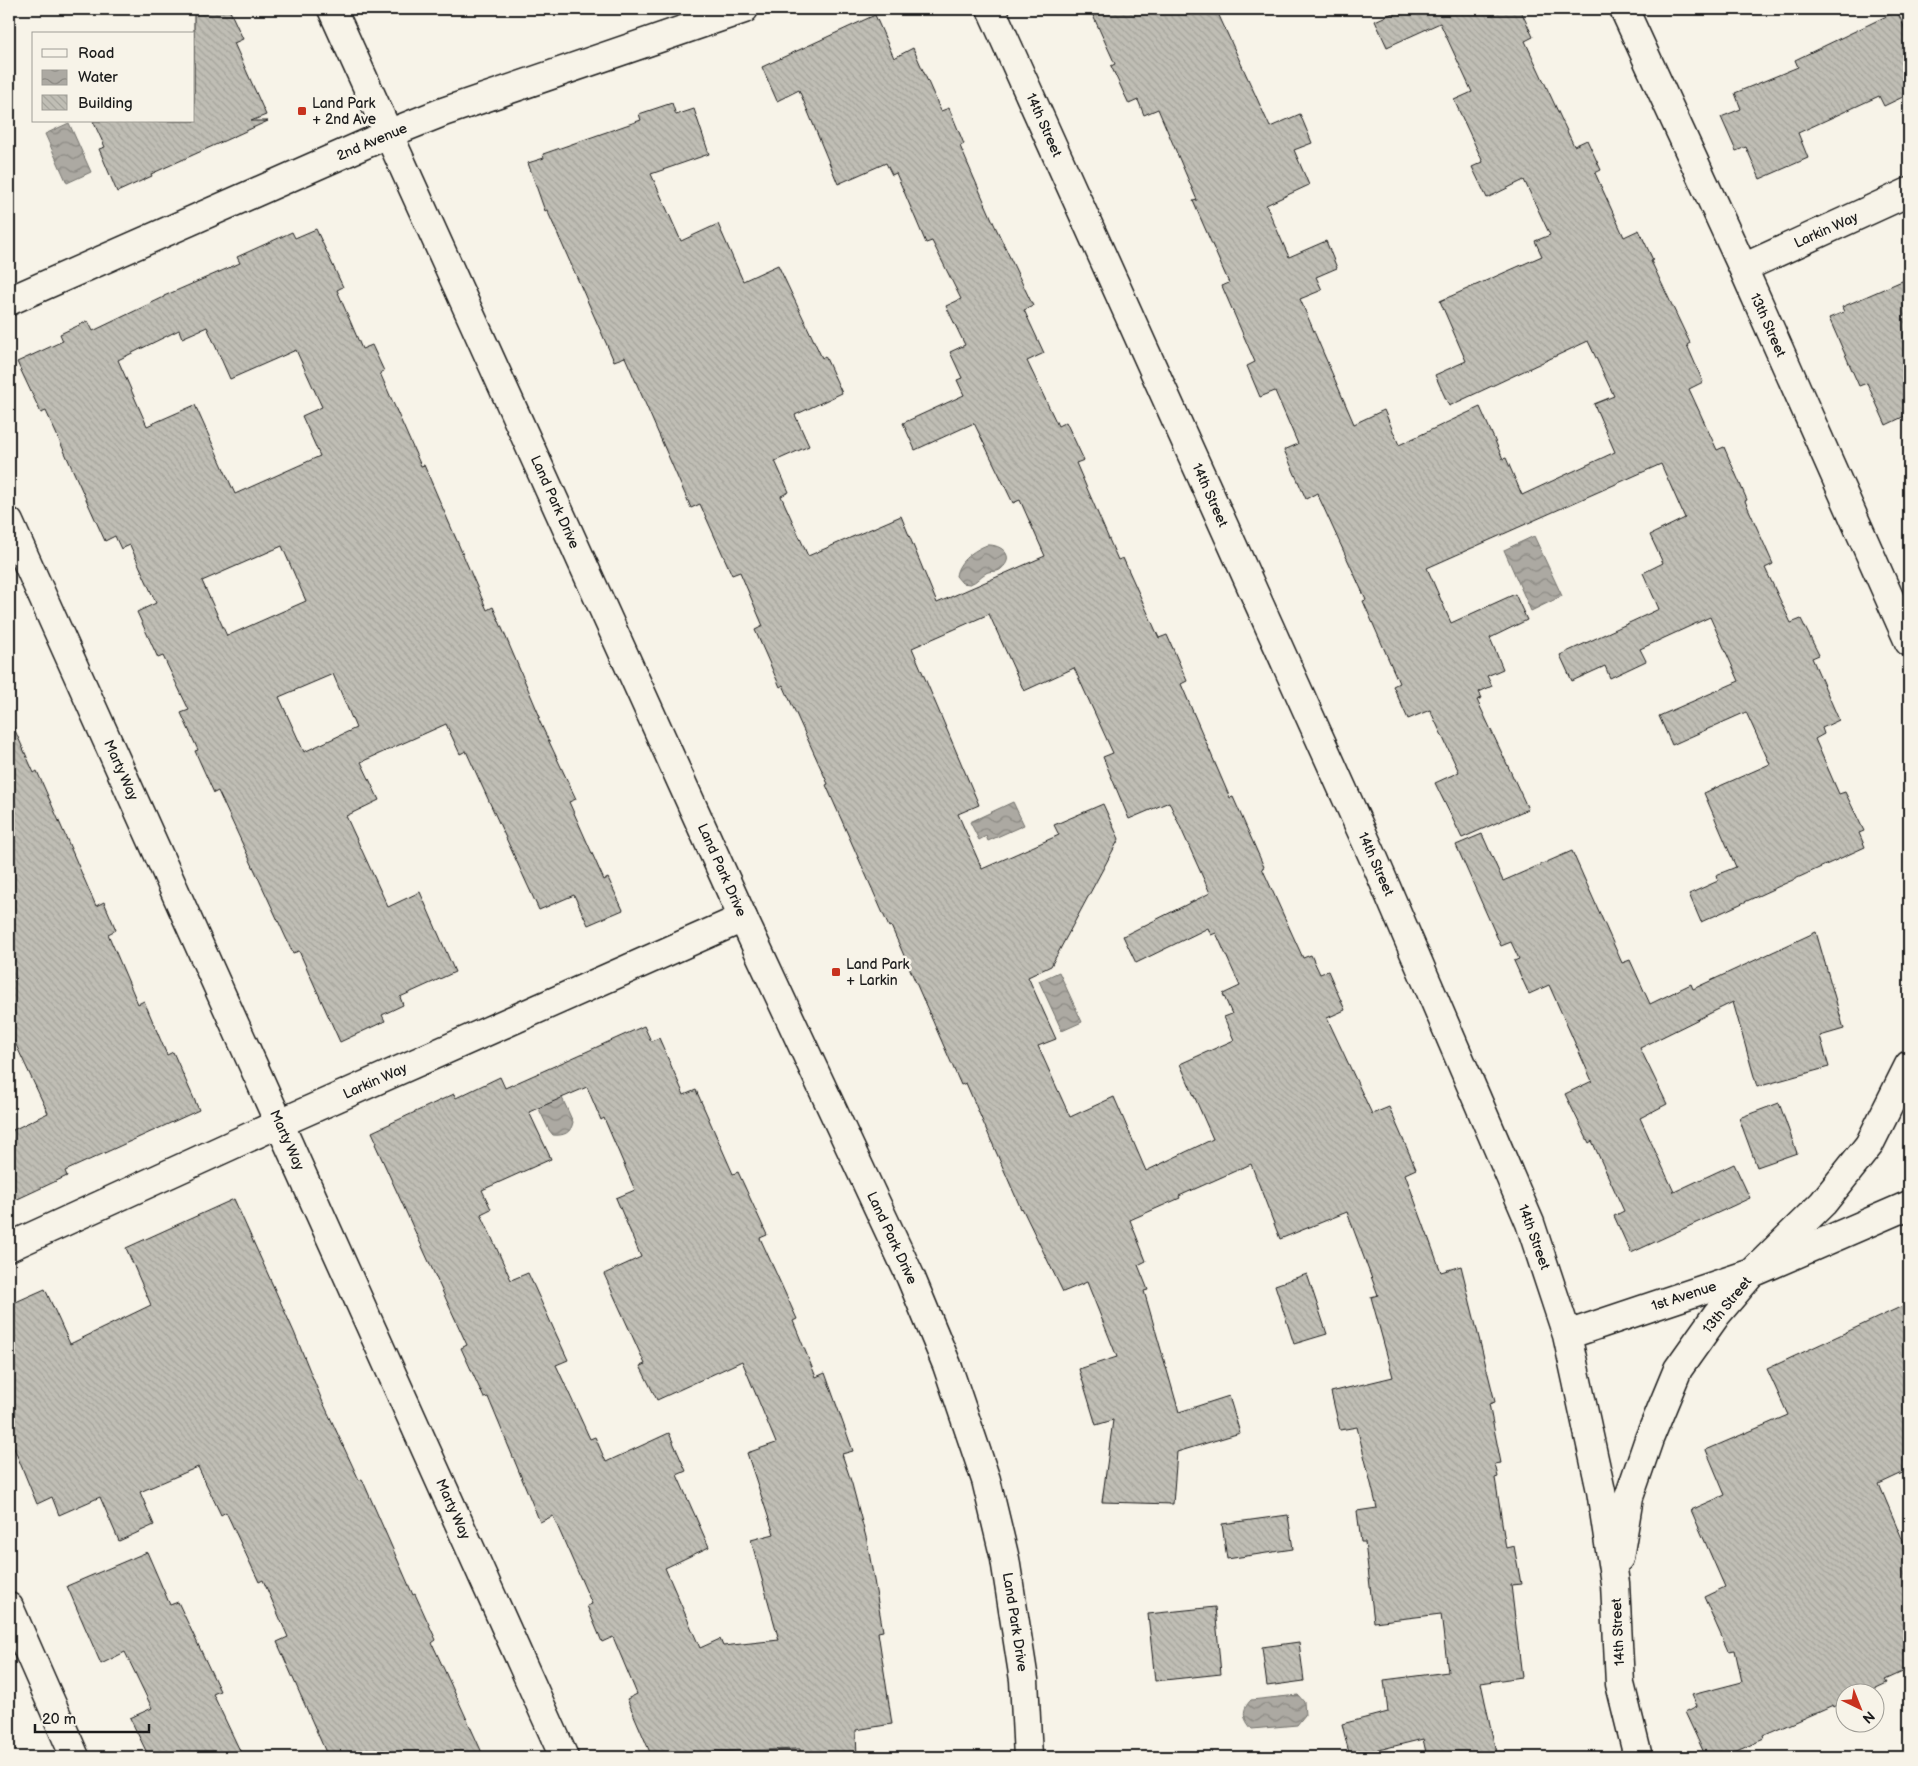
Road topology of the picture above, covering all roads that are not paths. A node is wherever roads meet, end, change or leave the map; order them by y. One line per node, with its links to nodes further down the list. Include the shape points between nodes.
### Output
1 (332, 9): 5 (street, Land Park Drive)
2 (744, 9): 5 (street, 2nd Avenue, via 443,112)
3 (991, 9): 17 (street, 14th Street, via 1374,859 1530,1223)
4 (1624, 9): 7 (street, 13th Street)
5 (388, 134): 8 (street, 2nd Avenue); 11 (street, Land Park Drive)
6 (1909, 192): 7 (street, Larkin Way)
7 (1743, 268): 10 (street, 13th Street)
8 (9, 301)
9 (9, 522): 13 (street, Marty Way)
10 (1909, 642)
11 (743, 918): 13 (street, Larkin Way); 22 (street, Land Park Drive, via 947,1365 983,1471 1006,1559 1024,1680)
12 (1909, 1065): 16 (street, 13th Street, via 1869,1145 1823,1203)
13 (280, 1124): 15 (street, Larkin Way); 21 (street, Marty Way)
14 (1909, 1205): 16 (street, 1st Avenue)
15 (9, 1247)
16 (1752, 1273): 17 (street, 1st Avenue); 18 (street, 13th Street, via 1678,1369 1629,1497)
17 (1567, 1335): 18 (street, 14th Street, via 1601,1492)
18 (1615, 1583): 23 (street, 14th Street, via 1620,1684)
19 (9, 1607): 20 (street)
20 (75, 1757)
21 (564, 1757)
22 (1028, 1757)
23 (1638, 1757)

